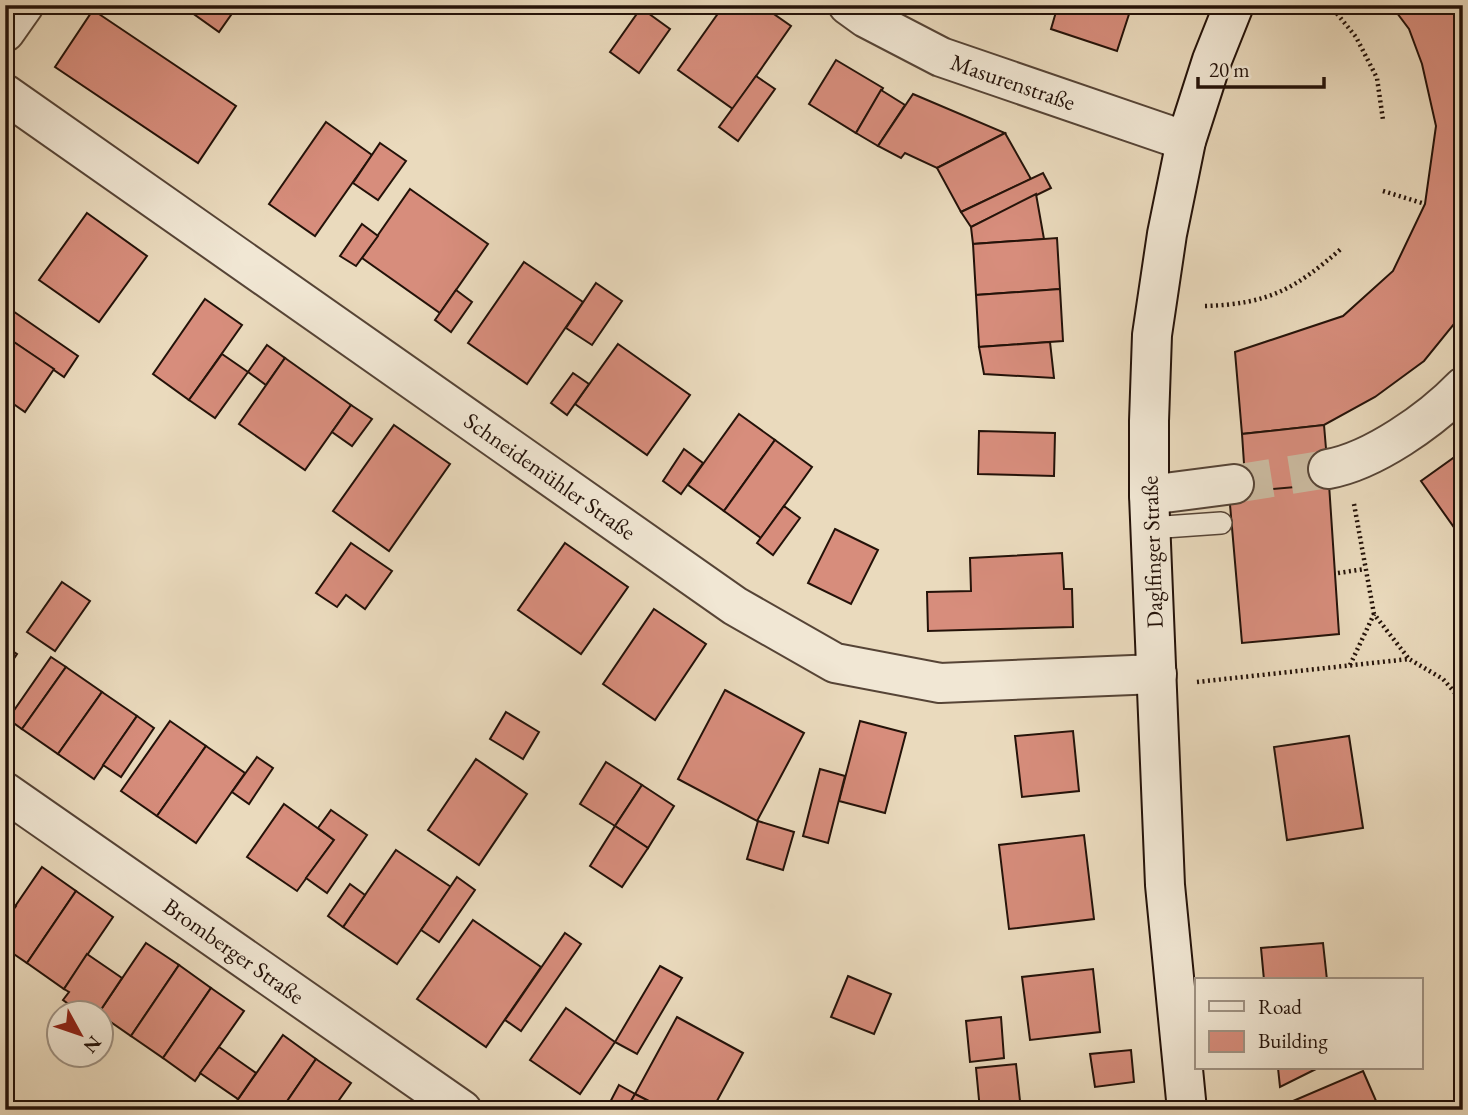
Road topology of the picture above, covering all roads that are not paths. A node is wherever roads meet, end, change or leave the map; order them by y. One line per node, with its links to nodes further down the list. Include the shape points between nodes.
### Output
1 (24, 5): 4 (street)
2 (848, 5): 6 (street, Masurenstraße, via 941,57)
3 (1234, 5): 6 (street, Daglfinger Straße)
4 (5, 32)
5 (5, 94): 12 (street, Schneidemühler Straße, via 735,606 835,663 940,682)
6 (1186, 141): 10 (street, Daglfinger Straße, via 1153,335)
7 (1463, 387): 8 (street, via 1414,428)
8 (1338, 467)
9 (1234, 484): 10 (street)
10 (1149, 511): 11 (lane); 12 (street, Daglfinger Straße)
11 (1221, 523)
12 (1157, 680): 15 (street, Daglfinger Straße, via 1165,885)
13 (5, 792): 14 (street, Bromberger Straße)
14 (462, 1110)
15 (1187, 1110)

